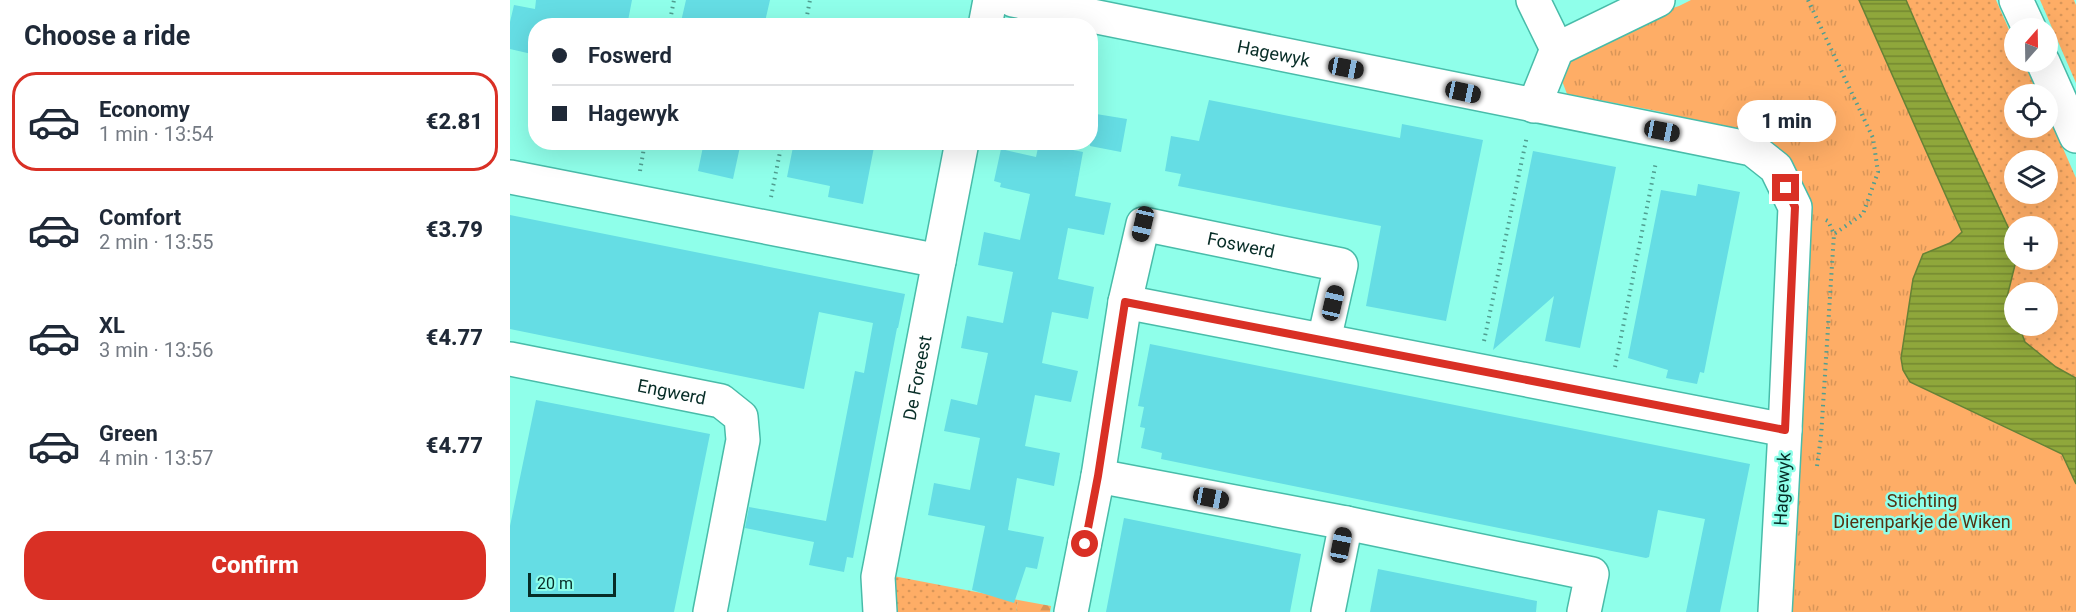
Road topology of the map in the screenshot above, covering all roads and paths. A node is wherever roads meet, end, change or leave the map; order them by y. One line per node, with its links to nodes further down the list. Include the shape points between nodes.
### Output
1 (674, 0): 9 (path)
2 (810, 0): 10 (path)
3 (990, 0): 11 (main road)
4 (1013, 0): 15 (main road, Hagewyk)
5 (1533, 0): 13 (main road)
6 (1658, 0): 13 (main road)
7 (1808, 0): 29 (path, via 1872,138 1878,172 1863,214 1834,234)
8 (2016, 0): 12 (main road)
9 (671, 18)
10 (807, 18)
11 (987, 18)
12 (2024, 18)
13 (1557, 49): 15 (main road)
14 (2047, 72): 17 (main road)
15 (1534, 106): 16 (main road, Hagewyk); 26 (path)
16 (1662, 131): 27 (path); 28 (main road, Hagewyk, via 1752,149 1776,168 1795,207)
17 (2076, 136)
18 (780, 150): 21 (path)
19 (960, 150): 22 (main road, De Foreest)
20 (510, 177): 21 (main road)
21 (765, 227): 22 (main road)
22 (939, 261): 33 (main road, De Foreest, via 878,577)
23 (1125, 302): 24 (main road); 24 (main road, Foswerd, via 1143,224 1341,265); 30 (main road, Foswerd)
24 (1324, 340): 26 (main road)
25 (510, 358): 32 (main road, Engwerd, via 721,400 741,417 743,440)
26 (1478, 371): 27 (main road)
27 (1609, 397): 28 (main road)
28 (1785, 430): 37 (main road, Hagewyk)
29 (1816, 472)
30 (1098, 476): 31 (main road); 34 (main road, Foswerd)
31 (1346, 523): 35 (main road); 36 (main road, via 1592,574)
32 (710, 612)
33 (880, 612)
34 (1071, 612)
35 (1328, 612)
36 (1584, 612)
37 (1774, 612)

